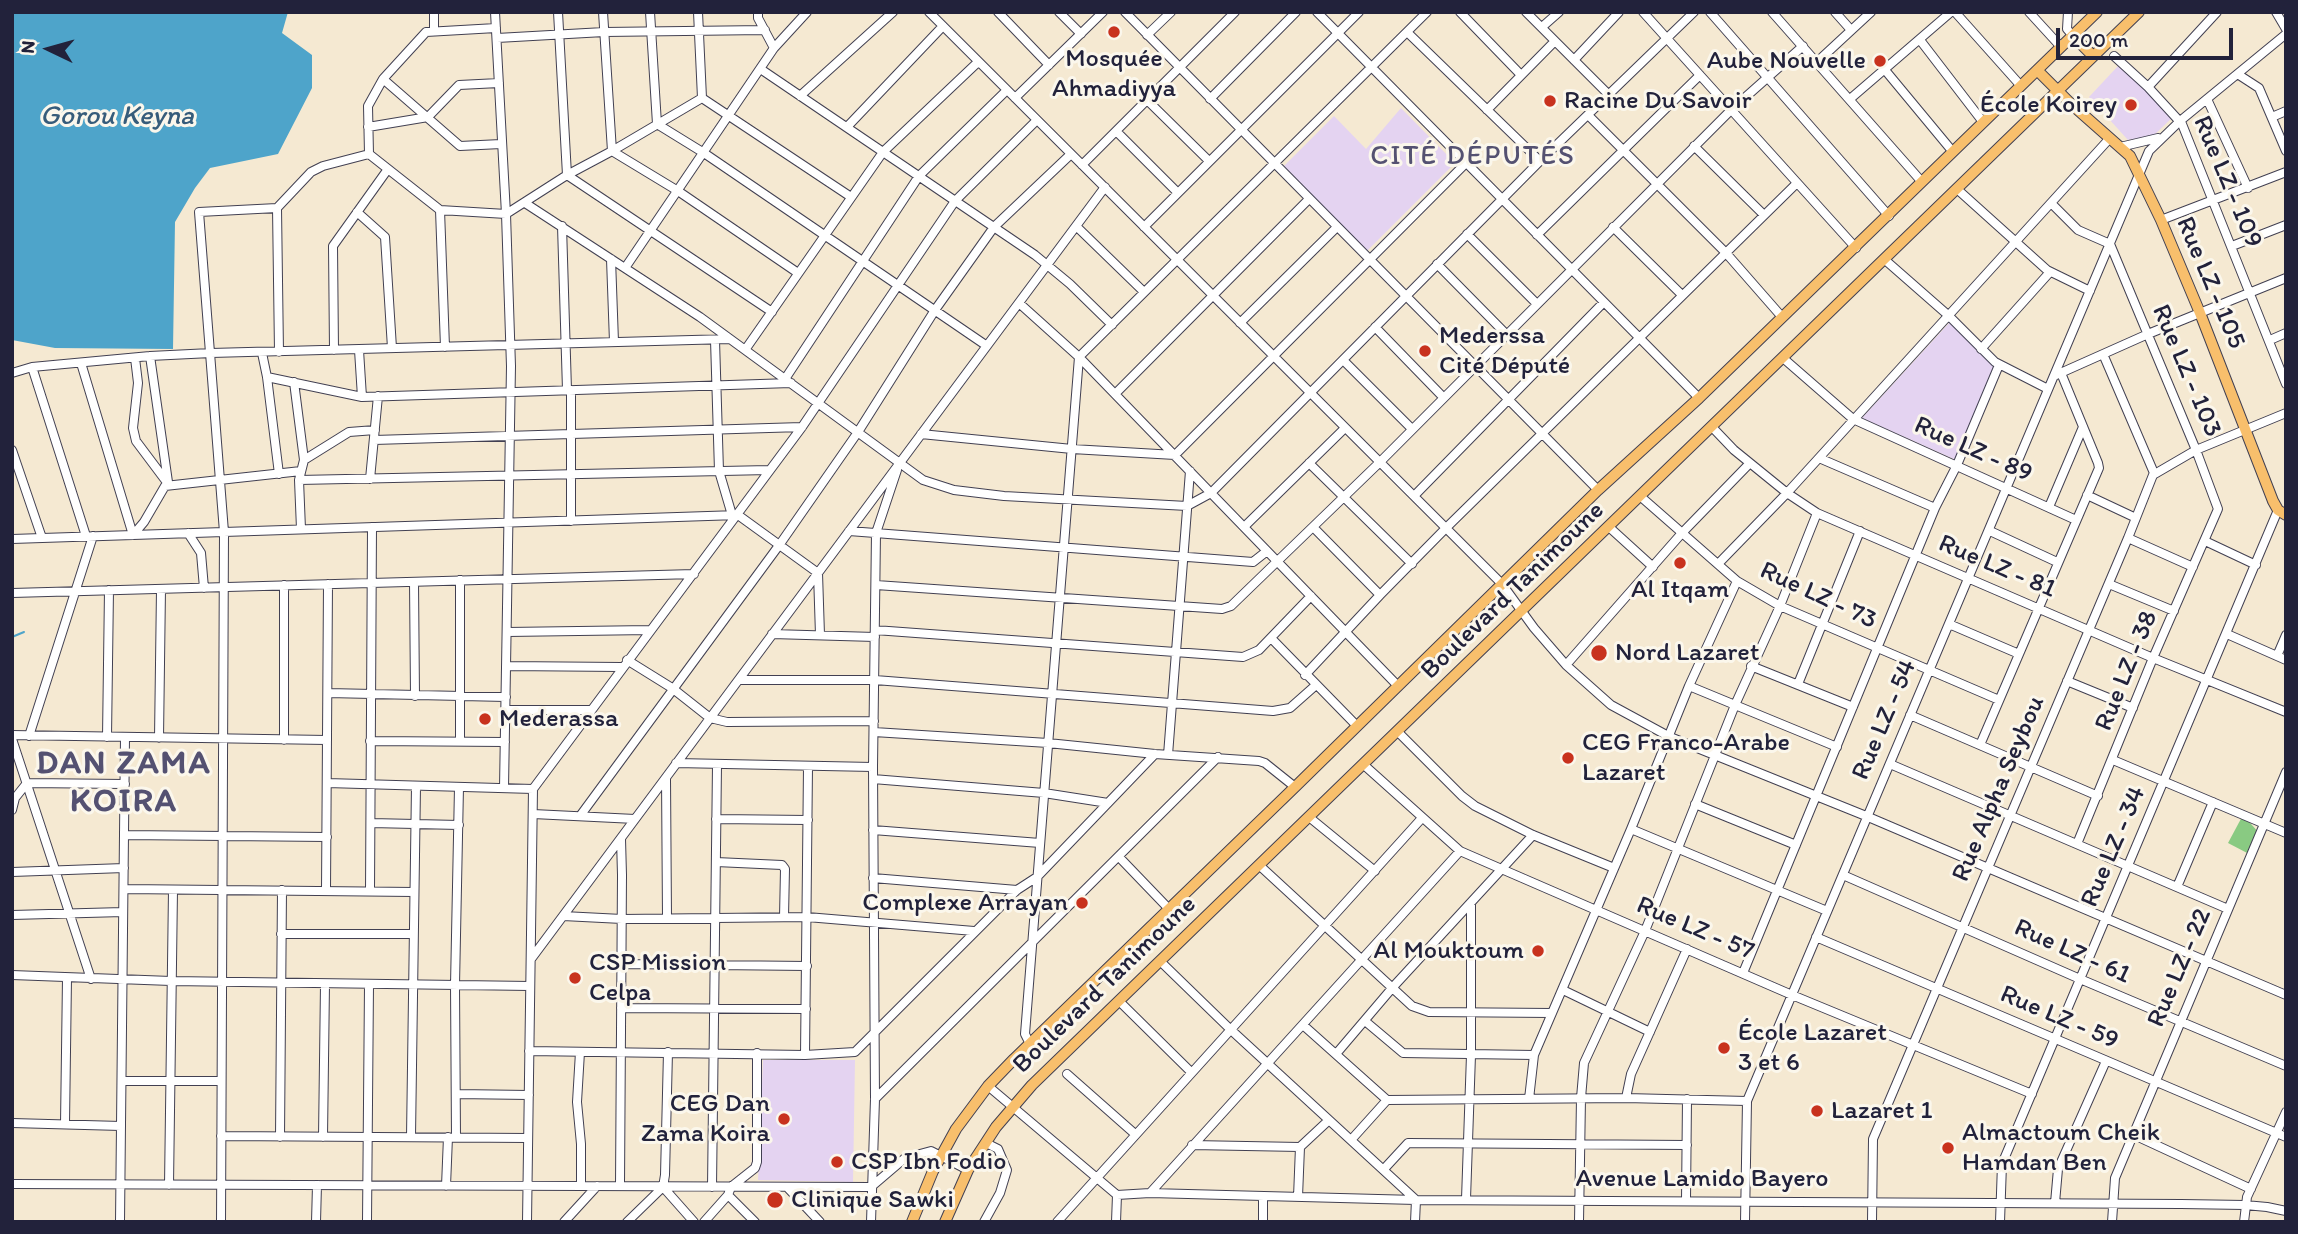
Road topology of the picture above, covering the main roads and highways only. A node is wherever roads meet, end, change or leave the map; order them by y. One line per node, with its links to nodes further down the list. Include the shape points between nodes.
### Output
1 (2097, 12): 3 (main road, Boulevard Tanimoune)
2 (2139, 12): 4 (main road, Boulevard Tanimoune)
3 (2073, 36): 4 (main road); 5 (main road, Boulevard Tanimoune)
4 (2093, 56): 6 (main road, Boulevard Tanimoune)
5 (2038, 71): 6 (main road, Rue LZ - 105); 8 (main road, Boulevard Tanimoune, via 1598,490 988,1086 941,1155)
6 (2057, 90): 7 (main road, Rue LZ - 105, via 2130,156 2200,313 2273,501); 9 (main road, Boulevard Tanimoune, via 1012,1107 968,1170)
7 (2282, 512)
8 (912, 1222)
9 (945, 1222)

